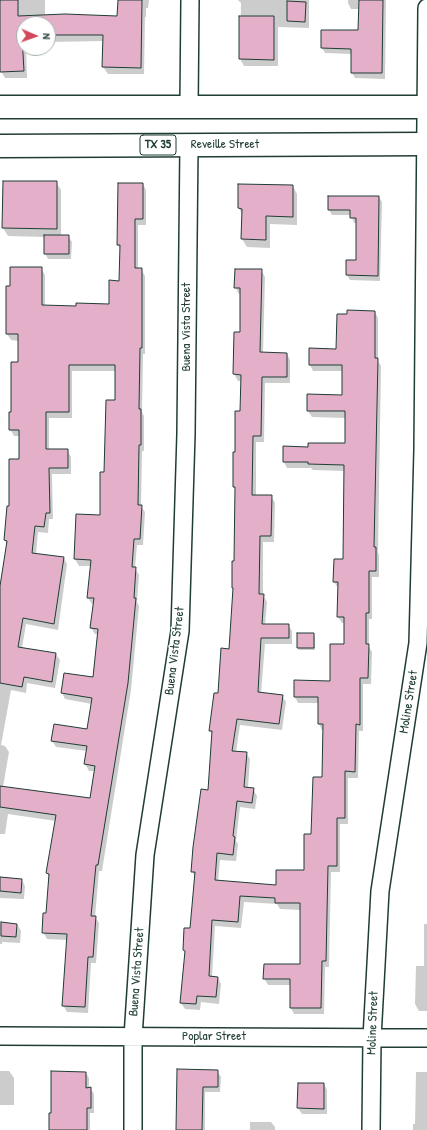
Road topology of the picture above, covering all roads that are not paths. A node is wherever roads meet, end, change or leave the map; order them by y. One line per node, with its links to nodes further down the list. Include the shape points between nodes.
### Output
1 (190, 0): 3 (street)
2 (427, 8): 5 (street, Moline Street)
3 (189, 106): 4 (main road); 5 (main road)
4 (0, 107)
5 (426, 107): 6 (street, Moline Street)
6 (426, 144): 7 (main road, Reveille Street / TX 35); 11 (street, Moline Street, via 418,643 380,890)
7 (189, 145): 8 (main road, Reveille Street / TX 35); 10 (street, Buena Vista Street, via 186,434 180,631 144,855)
8 (0, 146)
9 (0, 1036): 10 (street, Poplar Street)
10 (133, 1037): 11 (street, Poplar Street); 13 (street, Buena Vista Street)
11 (372, 1038): 12 (street, Poplar Street); 14 (street, Moline Street)
12 (427, 1038)
13 (133, 1130)
14 (371, 1130)

